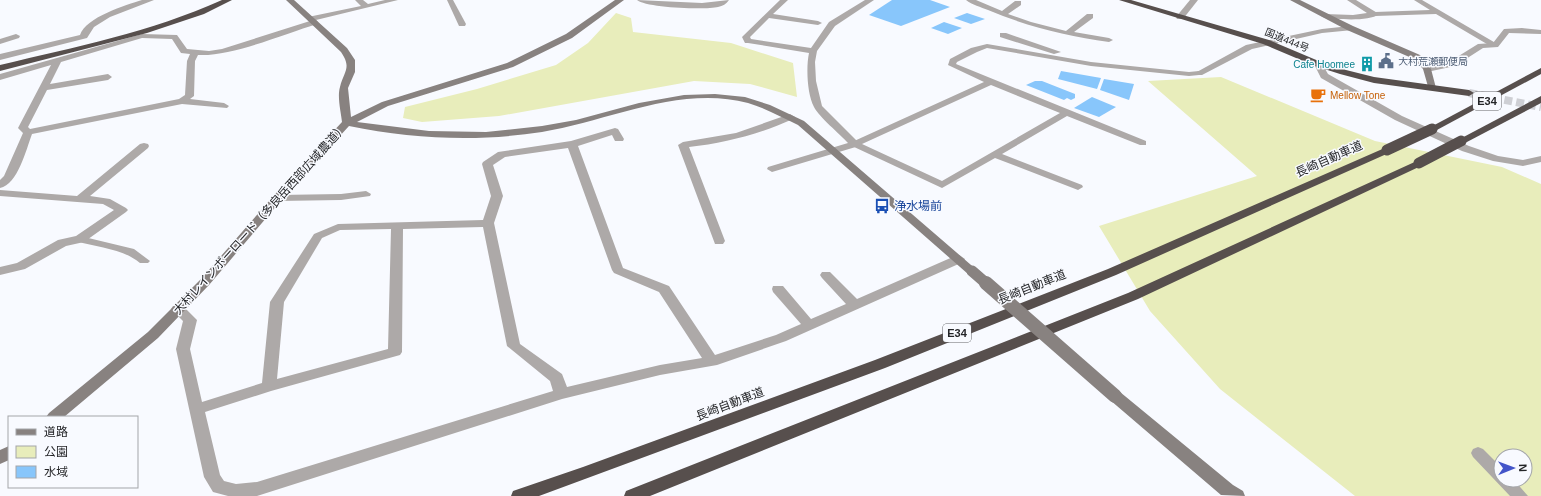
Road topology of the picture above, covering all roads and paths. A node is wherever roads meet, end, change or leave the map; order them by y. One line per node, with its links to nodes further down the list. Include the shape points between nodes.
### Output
1 (150, 0): 42 (street, via 99,20 85,32 84,36)
2 (216, 0): 46 (highway, via 163,22)
3 (228, 0): 47 (highway, via 167,25)
4 (290, 0): 28 (street)
5 (359, 0): 20 (street)
6 (394, 0): 20 (street)
7 (450, 0): 30 (lane)
8 (620, 0): 62 (street, 大村レインボーロード（多良岳西部広域農道）, via 569,36 510,65 385,104)
9 (641, 0): 10 (street, via 715,6)
10 (725, 0)
11 (784, 0): 24 (street)
12 (870, 0): 40 (street, via 832,24)
13 (970, 0): 22 (street)
14 (1123, 0): 27 (highway, 国道444号)
15 (1194, 0): 27 (street)
16 (1294, 0): 26 (street)
17 (1352, 0): 23 (street)
18 (1417, 0): 21 (lane)
19 (1018, 3): 22 (street)
20 (366, 7): 28 (street)
21 (1437, 12): 23 (lane); 39 (lane)
22 (1003, 14): 33 (street, via 1025,24)
23 (1375, 14): 26 (street, via 1353,17)
24 (768, 16): 29 (street); 40 (street, via 746,37 748,41)
25 (1090, 16): 33 (street)
26 (1325, 16): 31 (street)
27 (1180, 17): 38 (highway, 国道444号)
28 (312, 21): 41 (street, via 223,51); 62 (street, via 344,50 351,60 351,72 344,88)
29 (818, 23)
30 (462, 24)
31 (1350, 28): 38 (street); 48 (street, via 1417,57)
32 (1541, 32): 39 (street, via 1507,31)
33 (1067, 34): 36 (street)
34 (1003, 35): 44 (lane)
35 (16, 36): 37 (street)
36 (1109, 40)
37 (0, 42)
38 (1266, 42): 45 (highway, 国道444号); 50 (street, via 1249,47)
39 (1495, 44): 48 (street, via 1481,46 1452,64)
40 (813, 51): 67 (street, via 812,81 818,107)
41 (195, 53): 43 (street, via 184,51 174,37 142,36); 58 (street, via 191,62 189,96)
42 (0, 58)
43 (57, 61): 51 (street); 54 (street)
44 (1091, 64): 50 (lane); 53 (lane, via 987,46 953,61 952,65)
45 (1318, 64): 55 (highway, 国道444号, via 1374,80); 71 (street, via 1324,76 1406,123 1495,158 1535,163)
46 (0, 65)
47 (0, 68)
48 (1427, 69): 55 (street)
49 (1541, 71): 100 (highway, 長崎自動車道 / E34, bridge, via 1432,129 1112,272 880,364)
50 (1199, 73)
51 (0, 77)
52 (108, 77): 54 (street)
53 (992, 82): 60 (lane); 67 (lane)
54 (43, 88): 63 (street, via 23,128)
55 (1432, 88): 56 (highway, 国道444号)
56 (1469, 93)
57 (1541, 98): 101 (highway, E34, bridge, via 1419,163 1134,296)
58 (182, 101): 59 (street); 63 (street)
59 (224, 106)
60 (1067, 112): 65 (lane); 70 (lane)
61 (790, 117): 62 (street, via 744,100 708,96 670,99 570,124 514,132 436,135 378,130); 69 (street, via 801,123); 82 (street, via 771,127 726,140 683,145)
62 (347, 123): 78 (street, 大村レインボーロード（多良岳西部広域農道）)
63 (28, 132): 73 (street, via 9,178)
64 (619, 139): 66 (street, via 615,131)
65 (1143, 143)
66 (572, 144): 79 (street, via 502,154 487,164 497,196); 91 (street, via 618,270 664,289)
67 (855, 144): 69 (street); 70 (lane, via 942,185)
68 (144, 146): 77 (street)
69 (835, 152): 72 (street); 83 (street)
70 (994, 154): 74 (lane)
71 (1541, 160)
72 (772, 169)
73 (2, 182)
74 (1078, 187)
75 (0, 193): 77 (street)
76 (366, 194): 78 (street)
77 (81, 198): 81 (street, via 106,201 122,210)
78 (278, 198): 89 (street, 大村レインボーロード（多良岳西部広域農道）)
79 (488, 223): 80 (street); 93 (street, via 514,346 557,378)
80 (398, 225): 92 (street, via 338,227 318,236 277,302); 92 (street, via 395,352)
81 (80, 239): 84 (lane, via 136,252); 85 (street, via 62,243 21,266)
82 (719, 241)
83 (959, 259): 88 (street); 102 (street, bridge, via 1115,396)
84 (144, 261)
85 (0, 271)
86 (826, 276): 88 (street)
87 (778, 289): 90 (street)
88 (855, 305): 90 (street)
89 (178, 309): 94 (street, via 190,320 183,349); 95 (street, 大村レインボーロード（多良岳西部広域農道）, via 153,335)
90 (809, 325): 91 (street, via 781,338)
91 (712, 361): 93 (street, via 660,370)
92 (270, 386): 94 (street)
93 (561, 394): 99 (street, via 257,490)
94 (198, 409): 99 (street, via 212,477 219,487)
95 (55, 416)
96 (1478, 454): 97 (lane)
97 (1493, 469)
98 (1512, 488): 103 (lane)
99 (234, 493)
100 (519, 496)
101 (632, 496)
102 (1237, 496)
103 (1520, 496)

